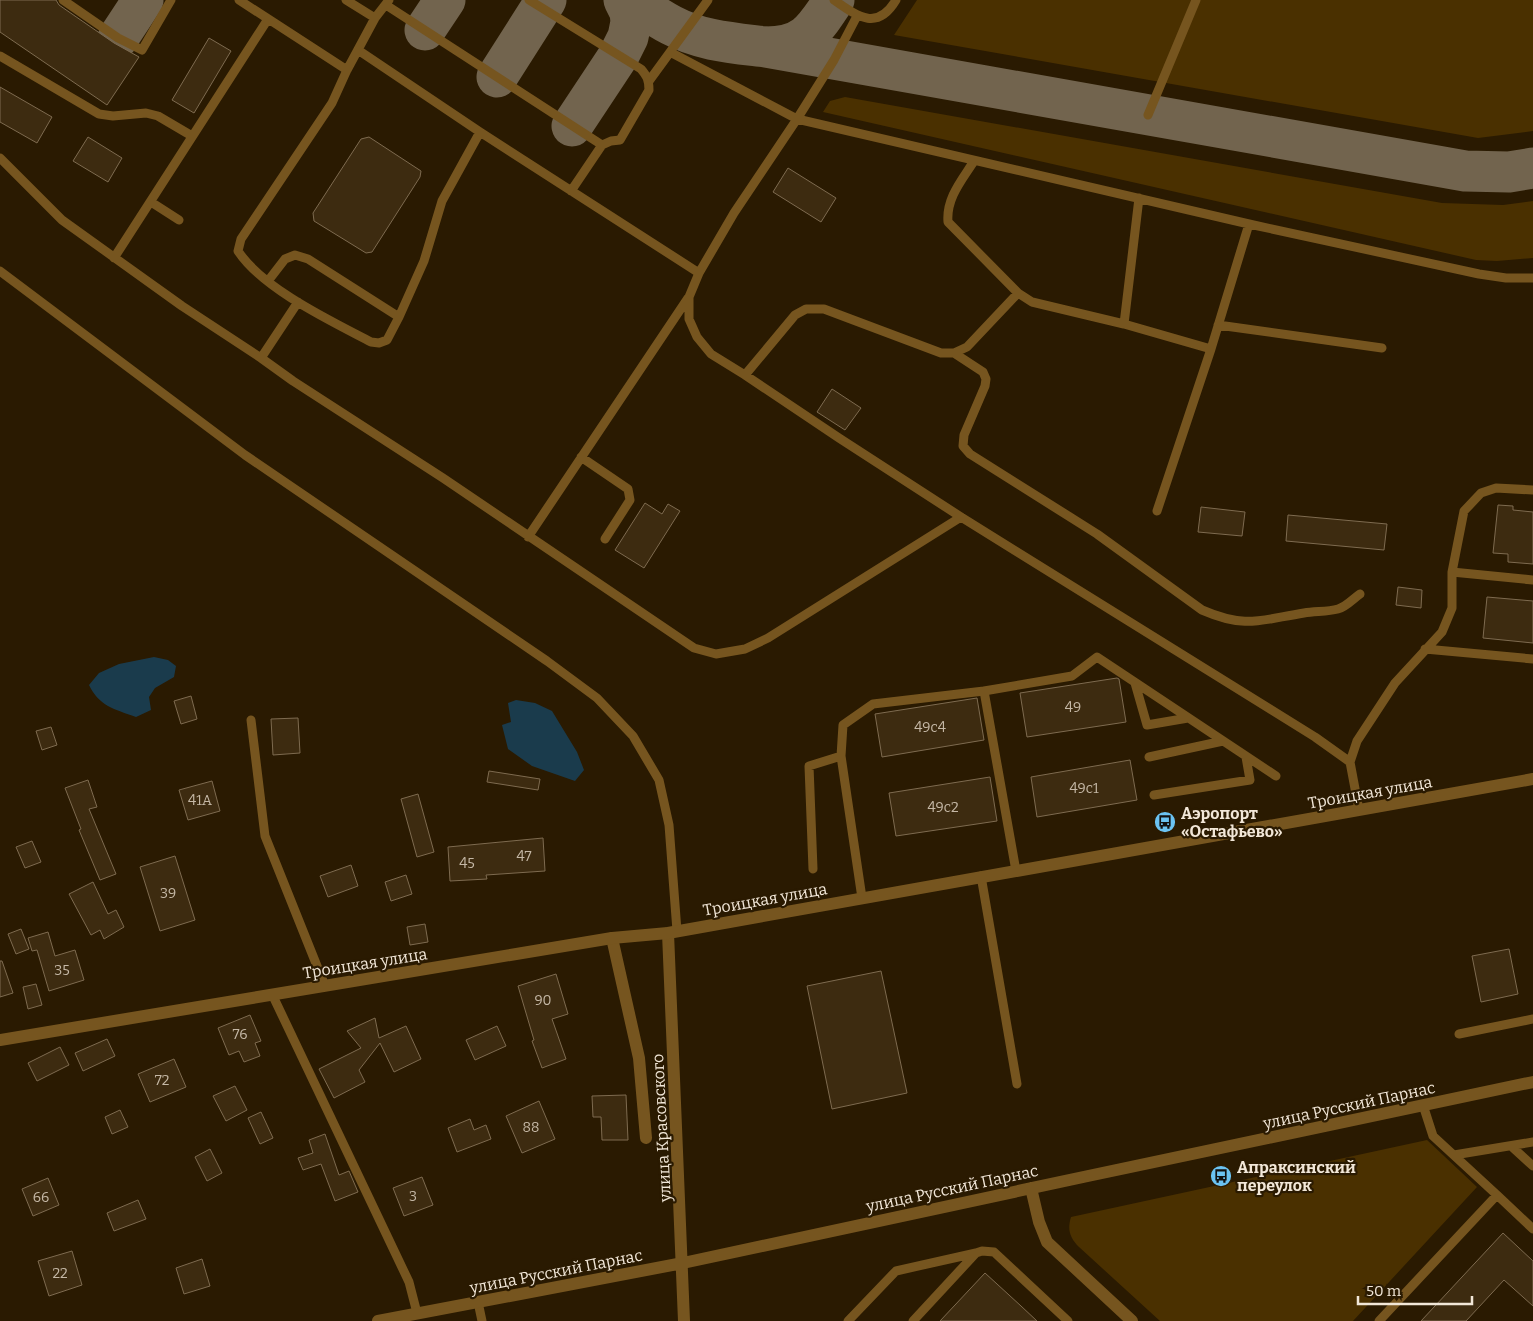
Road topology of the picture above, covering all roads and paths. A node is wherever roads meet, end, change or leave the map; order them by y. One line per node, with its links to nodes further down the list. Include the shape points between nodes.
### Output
1 (63, 0): 2 (lane, via 118,38 142,50)
2 (172, 0)
3 (239, 0): 13 (lane)
4 (346, 0): 12 (lane)
5 (529, 0): 18 (lane, via 641,69)
6 (708, 0): 15 (lane)
7 (834, 0): 11 (lane)
8 (896, 0): 11 (lane, via 881,16 870,20)
9 (1196, 0): 19 (lane)
10 (388, 3): 12 (lane); 23 (lane)
11 (857, 16): 20 (lane)
12 (375, 18): 14 (lane)
13 (268, 19): 17 (lane); 22 (lane)
14 (358, 50): 17 (lane); 21 (lane)
15 (670, 52): 18 (lane); 20 (lane)
16 (0, 56): 22 (lane, via 98,114 113,116 146,112)
17 (347, 70): 35 (lane, via 332,103 241,239 238,252)
18 (649, 81): 23 (lane, via 649,90 620,140)
19 (1148, 115)
20 (797, 119): 25 (lane); 33 (lane, via 734,213)
21 (480, 132): 26 (lane); 39 (lane, via 442,202 424,261)
22 (192, 136): 28 (lane)
23 (602, 145): 26 (lane)
24 (0, 158): 31 (lane, via 62,220)
25 (974, 161): 27 (lane); 36 (lane, via 950,199 948,222)
26 (571, 191): 33 (lane)
27 (1139, 198): 30 (lane); 40 (lane)
28 (151, 202): 29 (lane); 31 (lane)
29 (179, 220)
30 (1249, 224): 34 (lane, via 1479,274); 41 (lane)
31 (114, 258): 45 (lane)
32 (0, 271): 75 (lane, via 246,455 597,698 633,736 659,780 668,825)
33 (699, 273): 37 (lane)
34 (1533, 278)
35 (268, 281): 38 (lane); 39 (lane, via 285,259 294,255 308,259)
36 (1018, 293): 40 (lane, via 1032,302); 44 (lane, via 967,346)
37 (689, 297): 46 (lane, via 689,319 697,337 711,354); 47 (lane)
38 (298, 302): 39 (lane, via 371,342 387,340); 45 (lane)
39 (399, 318)
40 (1124, 324): 43 (lane)
41 (1218, 325): 42 (lane); 43 (lane)
42 (1382, 348)
43 (1211, 349): 49 (lane)
44 (954, 352): 46 (lane, via 941,353 824,310 806,310 795,315); 55 (lane, via 983,372 986,379 964,435 963,446 970,454 1097,534 1202,610 1236,621 1257,622 1339,609)
45 (261, 358): 51 (lane)
46 (745, 375): 50 (lane)
47 (581, 457): 51 (lane); 52 (lane, via 630,493 630,500)
48 (1533, 490): 53 (lane, via 1496,488 1481,492 1464,511)
49 (1157, 511)
50 (961, 517): 51 (lane, via 768,638 745,649 716,654 694,648); 66 (lane, via 1315,737)
51 (528, 537)
52 (604, 539)
53 (1452, 572): 54 (lane); 56 (lane, via 1452,608 1442,632)
54 (1533, 580)
55 (1360, 594)
56 (1425, 649): 57 (lane); 66 (lane, via 1395,683 1357,741)
57 (1533, 659)
58 (1135, 683): 59 (lane, via 1097,658 1072,676); 60 (lane); 60 (lane, via 1147,725)
59 (984, 691): 63 (lane, via 872,704 843,725); 72 (lane)
60 (1188, 718): 62 (lane)
61 (251, 720): 77 (lane, via 265,836)
62 (1223, 741): 64 (lane); 65 (lane)
63 (840, 756): 71 (lane, via 809,766); 74 (lane)
64 (1246, 756): 67 (lane); 69 (lane, via 1250,780)
65 (1149, 758)
66 (1350, 762): 70 (lane)
67 (1276, 776)
68 (1533, 780): 70 (street, Троицкая улица)
69 (1154, 795)
70 (1359, 810): 72 (street, Троицкая улица)
71 (813, 869)
72 (1016, 871): 73 (street, Троицкая улица)
73 (981, 876): 74 (street, Троицкая улица); 83 (lane)
74 (862, 898): 75 (street, Троицкая улица)
75 (672, 932): 76 (street, Троицкая улица); 94 (street, улица Красовского)
76 (612, 938): 77 (street, Троицкая улица); 85 (street, via 640,1058)
77 (325, 986): 78 (street, Троицкая улица)
78 (272, 994): 81 (street, Троицкая улица); 96 (lane, via 409,1282)
79 (1533, 1019): 80 (lane)
80 (1459, 1034)
81 (0, 1040)
82 (1533, 1082): 84 (street, улица Русский Парнас)
83 (1017, 1084)
84 (1424, 1105): 88 (lane, via 1433,1136); 90 (street, улица Русский Парнас)
85 (646, 1138)
86 (1533, 1142): 87 (lane)
87 (1511, 1146): 88 (lane); 89 (lane)
88 (1454, 1155): 91 (lane)
89 (1533, 1166)
90 (1031, 1188): 94 (street, улица Русский Парнас); 103 (street, via 1047,1242)
91 (1497, 1195): 92 (lane); 104 (lane)
92 (1533, 1229)
93 (976, 1253): 100 (lane, via 896,1271); 101 (lane); 102 (lane, via 994,1252)
94 (683, 1263): 95 (street, улица Русский Парнас); 99 (street, улица Красовского)
95 (478, 1302): 96 (street, улица Русский Парнас); 98 (lane)
96 (417, 1313): 97 (street, улица Русский Парнас)
97 (378, 1321)
98 (482, 1321)
99 (684, 1321)
100 (848, 1321)
101 (913, 1321)
102 (1068, 1321)
103 (1132, 1321)
104 (1379, 1321)

